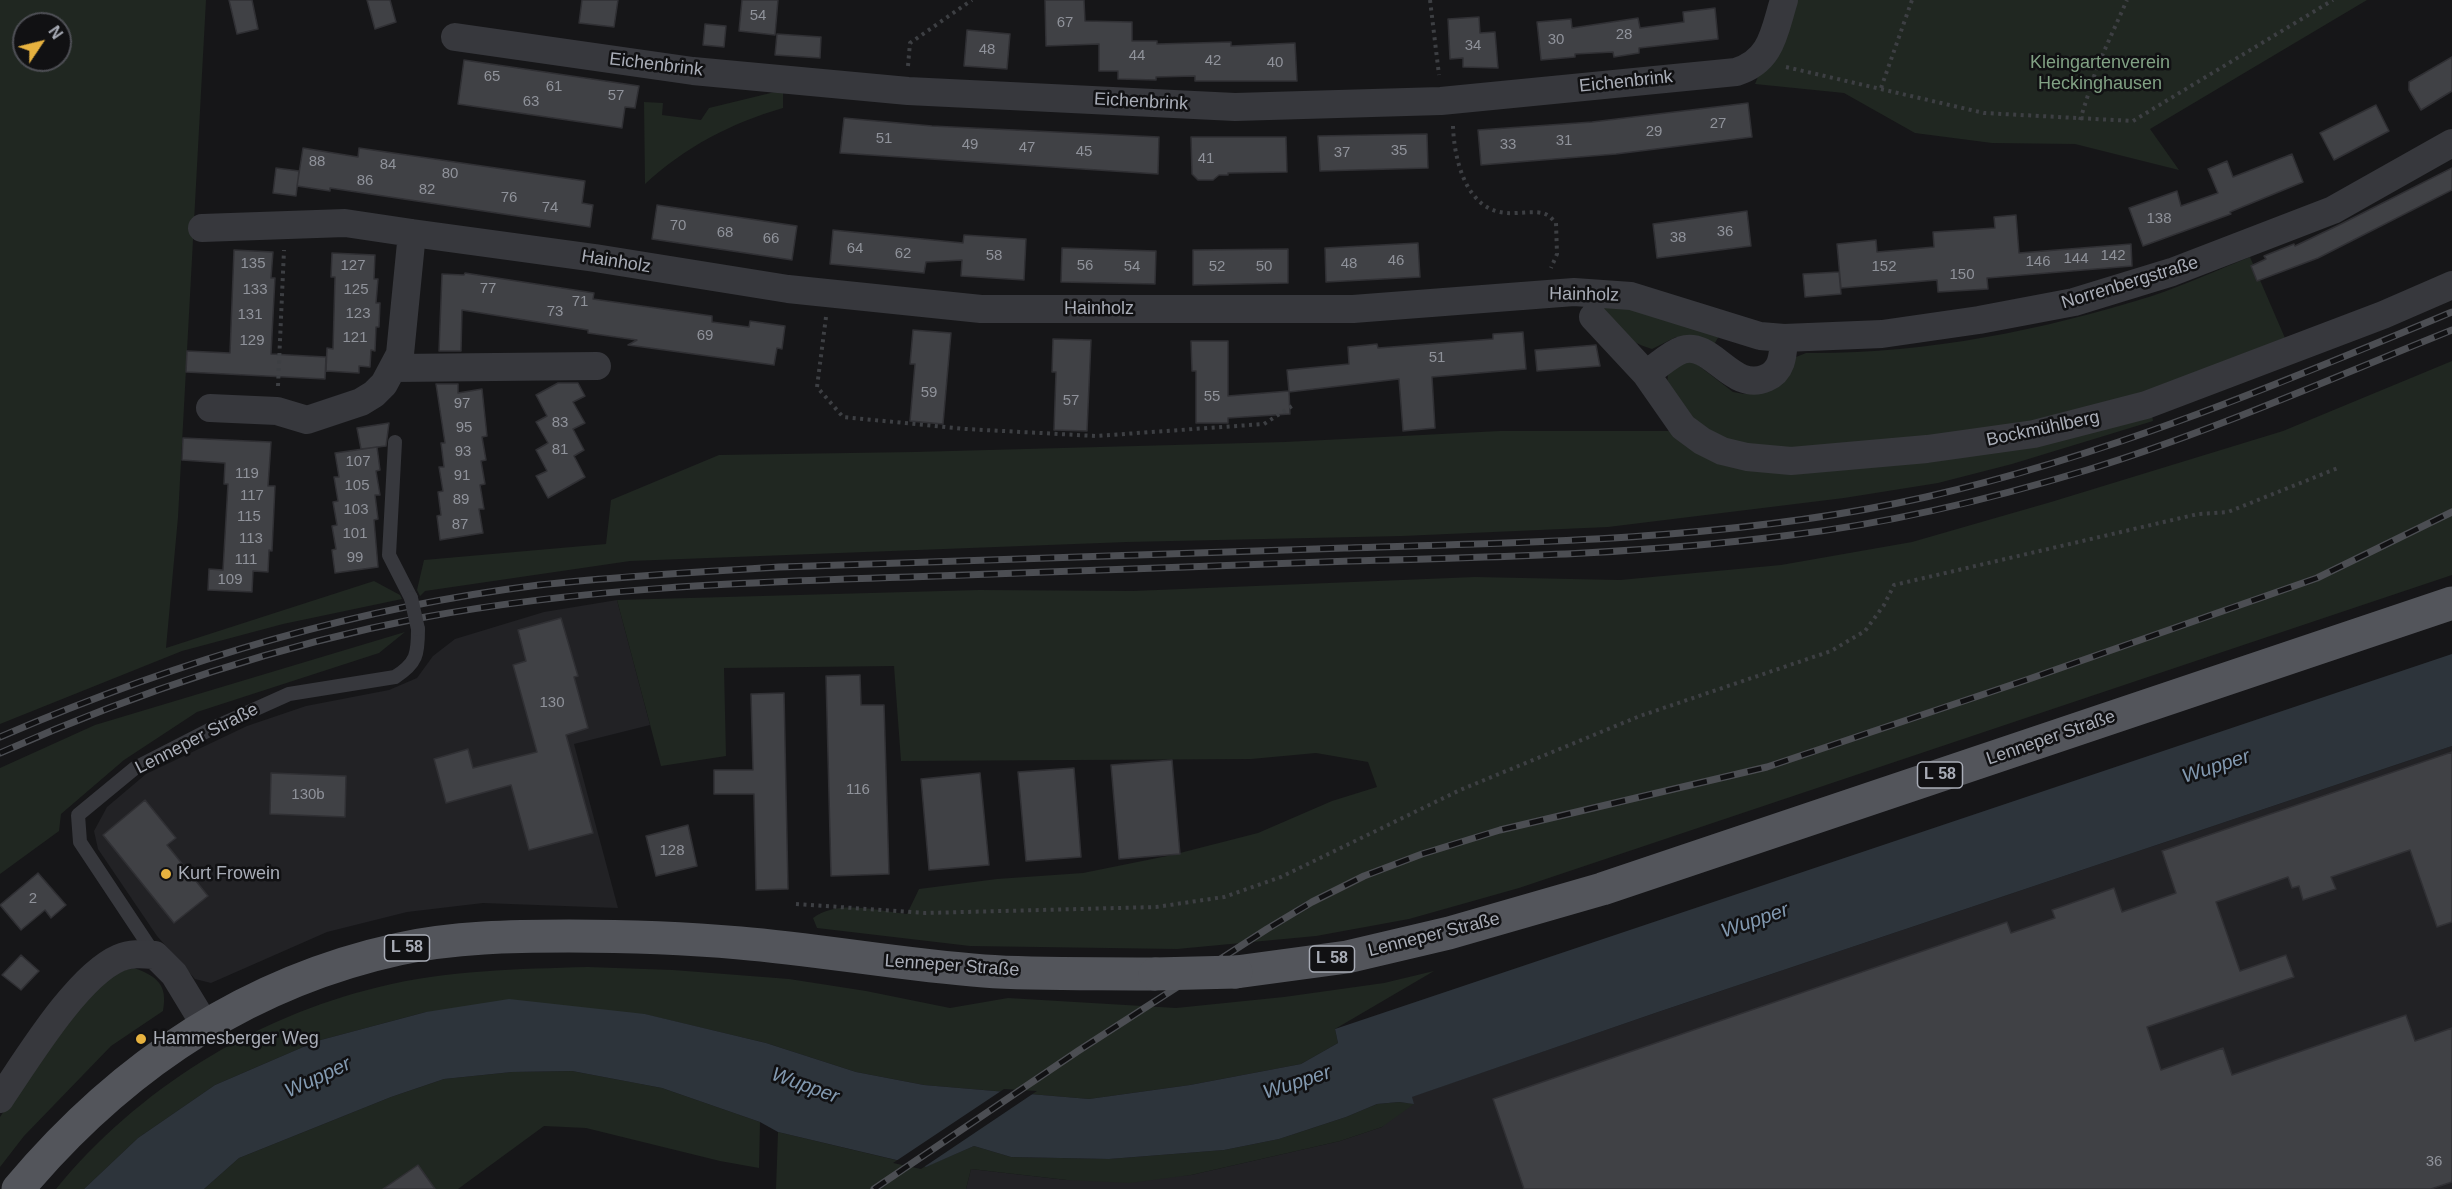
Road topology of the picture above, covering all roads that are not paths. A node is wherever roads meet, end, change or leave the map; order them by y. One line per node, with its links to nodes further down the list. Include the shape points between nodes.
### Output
1 (1784, 0): 2 (street, Eichenbrink, via 1770,44 1759,62 1736,72 1441,100 1235,107 908,91 693,71)
2 (455, 38)
3 (2452, 144): 8 (street, Norrenbergstraße, via 2333,210 2172,272 2074,302 1882,334)
4 (202, 228): 5 (street, Hainholz, via 345,223)
5 (412, 233): 8 (street, Hainholz, via 788,289 981,309 1353,309 1574,292 1631,296 1735,330); 10 (street, via 400,354)
6 (2452, 285): 11 (street, Bockmühlberg, via 2146,405 2034,434 1927,449 1791,461 1722,451 1683,427)
7 (1593, 318): 11 (street, Bockmühlberg)
8 (1784, 338): 11 (street, via 1778,370 1755,382 1745,381 1695,351 1682,350)
9 (597, 366): 10 (street)
10 (395, 368): 12 (street, via 382,386 361,402 307,420 277,411)
11 (1646, 374)
12 (210, 408)
13 (395, 442): 15 (lane, Lenneper Straße, bridge, via 389,555 411,598 418,629 418,650 410,668 395,677 289,694 135,768 78,815 80,842)
14 (2452, 603): 16 (main road, Lenneper Straße / L 58, bridge, via 1602,888 1449,933 1347,957 1236,972 986,971 741,943 623,936 520,936 399,949 329,968 267,992)
15 (155, 955): 16 (street, via 174,974); 17 (street, via 136,953 117,959 89,980 52,1022)
16 (205, 1024): 18 (main road, L 58, via 87,1114)
17 (0, 1099)
18 (18, 1189)

